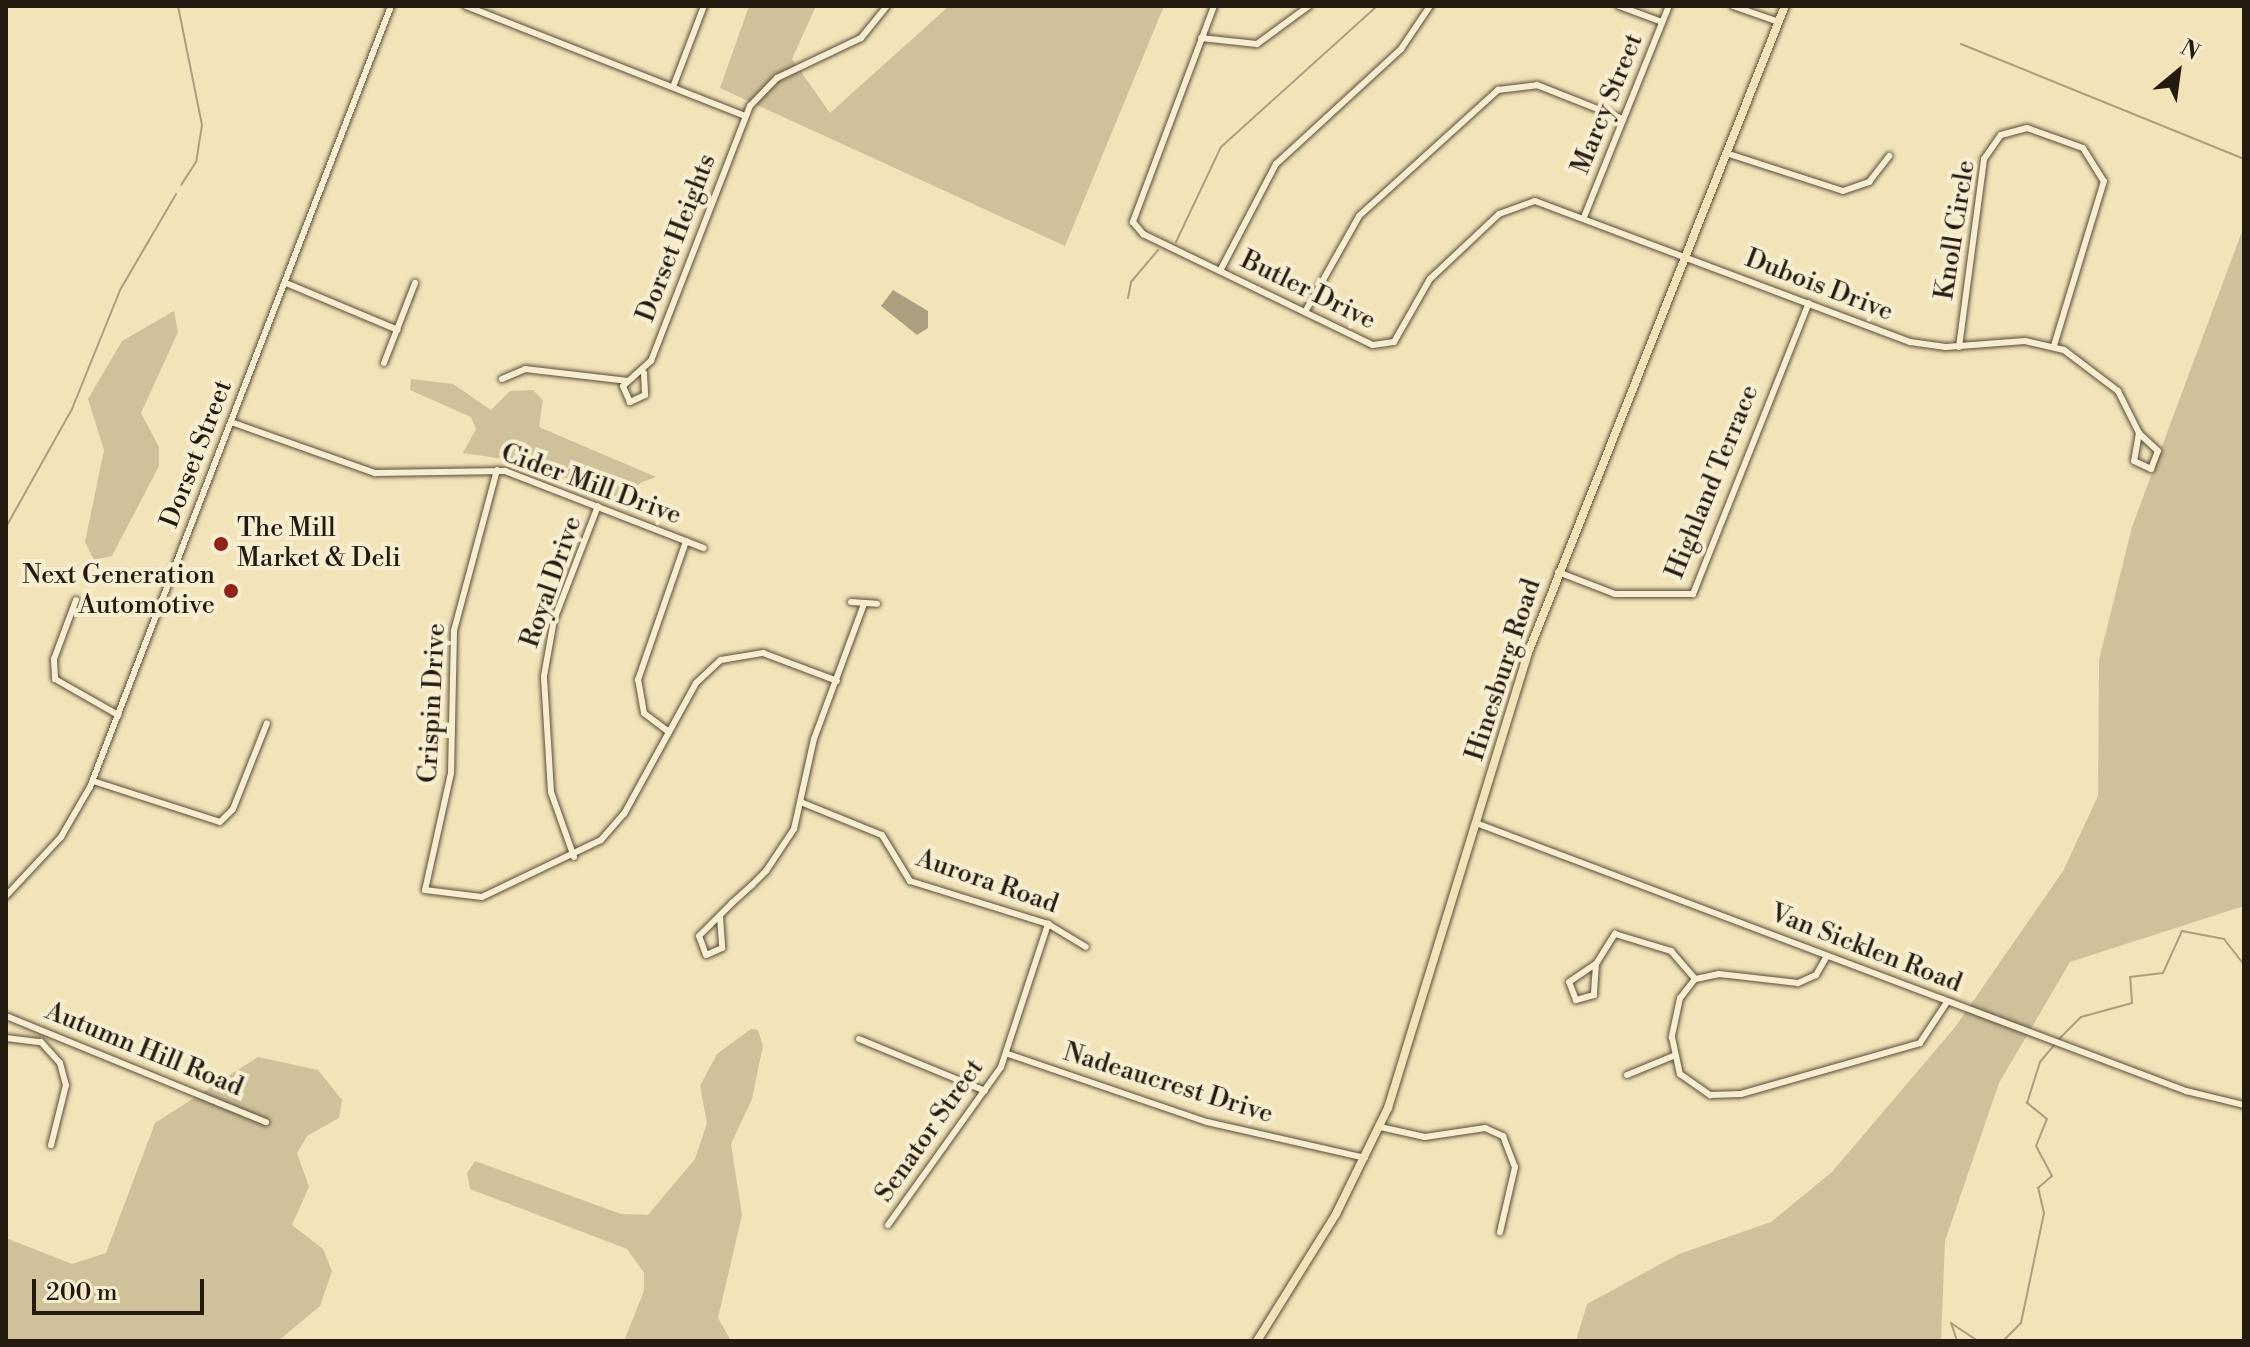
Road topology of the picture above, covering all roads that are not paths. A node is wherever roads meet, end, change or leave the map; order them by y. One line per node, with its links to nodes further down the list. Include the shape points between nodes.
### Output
1 (391, 6): 23 (street, Dorset Street)
2 (466, 6): 15 (street)
3 (704, 6): 15 (street)
4 (887, 6): 16 (street, Dorset Heights, via 854,44 770,83)
5 (1214, 6): 14 (street, Butler Drive)
6 (1309, 6): 14 (street, via 1257,44)
7 (1430, 6): 22 (street, via 1401,49 1276,164)
8 (1619, 6): 12 (street)
9 (1669, 6): 12 (street, Marcy Street)
10 (1733, 6): 13 (street)
11 (1785, 6): 13 (main road, Hinesburg Road)
12 (1662, 22): 17 (street, Marcy Street)
13 (1779, 22): 18 (main road, Hinesburg Road)
14 (1201, 38): 22 (street, Butler Drive, via 1132,218 1143,234)
15 (673, 87): 16 (street)
16 (745, 116): 31 (street, Dorset Heights)
17 (1623, 119): 20 (street, Marcy Street); 26 (street, via 1537,85 1498,90 1359,216)
18 (1726, 153): 19 (street, via 1843,191 1869,182); 21 (main road, Hinesburg Road)
19 (1889, 156)
20 (1584, 217): 21 (street, Butler Drive); 26 (street, Butler Drive, via 1535,201 1506,209 1430,279 1389,345 1373,345)
21 (1683, 256): 25 (street, Dubois Drive); 40 (main road, Hinesburg Road)
22 (1220, 271): 26 (street, Butler Drive)
23 (286, 283): 27 (street); 34 (street, Dorset Street)
24 (415, 283): 27 (street)
25 (1809, 303): 29 (street, Dubois Drive, via 1910,342); 40 (street, Highland Terrace, via 1693,594 1615,594)
26 (1305, 312)
27 (398, 330): 30 (street)
28 (2054, 346): 29 (street, Dubois Drive, via 2016,340); 29 (street, Knoll Circle, via 2104,181 2083,148 2027,128 2001,135 1984,159); 35 (street, Dubois Drive, via 2106,377)
29 (1959, 347)
30 (384, 363)
31 (644, 373): 33 (street); 33 (street, Dorset Heights, via 641,401 624,397)
32 (502, 379): 33 (street, via 525,369)
33 (628, 381)
34 (231, 422): 36 (street, Cider Mill Drive, via 375,473); 46 (street, Dorset Street)
35 (2139, 433): 35 (street, Dubois Drive, via 2134,461 2151,469 2159,454)
36 (497, 470): 37 (street, Cider Mill Drive); 52 (street, Crispin Drive, via 454,631 450,783 422,881 425,890 482,897)
37 (598, 506): 38 (street, Cider Mill Drive); 52 (street, Royal Drive, via 557,611 544,676 551,792)
38 (686, 541): 39 (street, Cider Mill Drive); 48 (street, via 638,680 644,713)
39 (704, 548)
40 (1558, 572): 51 (main road, Hinesburg Road)
41 (76, 600): 46 (street, via 53,675 65,691)
42 (851, 602): 43 (street)
43 (864, 604): 44 (street); 45 (street)
44 (877, 604)
45 (837, 681): 48 (street, via 768,654 736,654 700,677); 50 (street, via 812,745)
46 (118, 715): 49 (street, Dorset Street)
47 (267, 723): 49 (street, via 233,809 220,822)
48 (669, 732): 52 (street, via 619,821)
49 (93, 781): 53 (street, Dorset Street, via 61,837)
50 (803, 803): 54 (street, via 779,855); 55 (street, Aurora Road, via 882,835 896,868 915,884)
51 (1476, 823): 57 (street, Van Sicklen Road); 70 (main road, Hinesburg Road)
52 (574, 857)
53 (6, 896)
54 (720, 916): 54 (street, via 698,938 706,955 722,948)
55 (1048, 924): 56 (street, Aurora Road); 64 (street, Senator Street, via 1014,1011)
56 (1086, 947)
57 (1827, 956): 59 (street, via 1816,975 1798,983 1725,974); 60 (street, Van Sicklen Road)
58 (1596, 964): 58 (street, via 1569,982 1576,1000 1594,995); 59 (street, via 1607,939 1625,934 1676,954)
59 (1695, 979): 65 (street, via 1678,1004)
60 (1947, 1002): 65 (street, via 1920,1043 1733,1096 1695,1088); 68 (street, Van Sicklen Road, via 2200,1096)
61 (6, 1016): 69 (street, Autumn Hill Road)
62 (6, 1038): 71 (street, via 41,1042 60,1063 66,1085)
63 (859, 1039): 67 (street)
64 (1008, 1054): 67 (street, Senator Street); 72 (street, Nadeaucrest Drive, via 1207,1122)
65 (1673, 1056): 66 (street)
66 (1627, 1075)
67 (985, 1091): 73 (street, Senator Street)
68 (2244, 1105)
69 (266, 1122)
70 (1380, 1127): 72 (main road, Hinesburg Road); 74 (street, via 1425,1137 1485,1128 1503,1136 1515,1167)
71 (51, 1145)
72 (1366, 1158): 75 (main road, Hinesburg Road)
73 (888, 1225)
74 (1500, 1232)
75 (1257, 1341)

